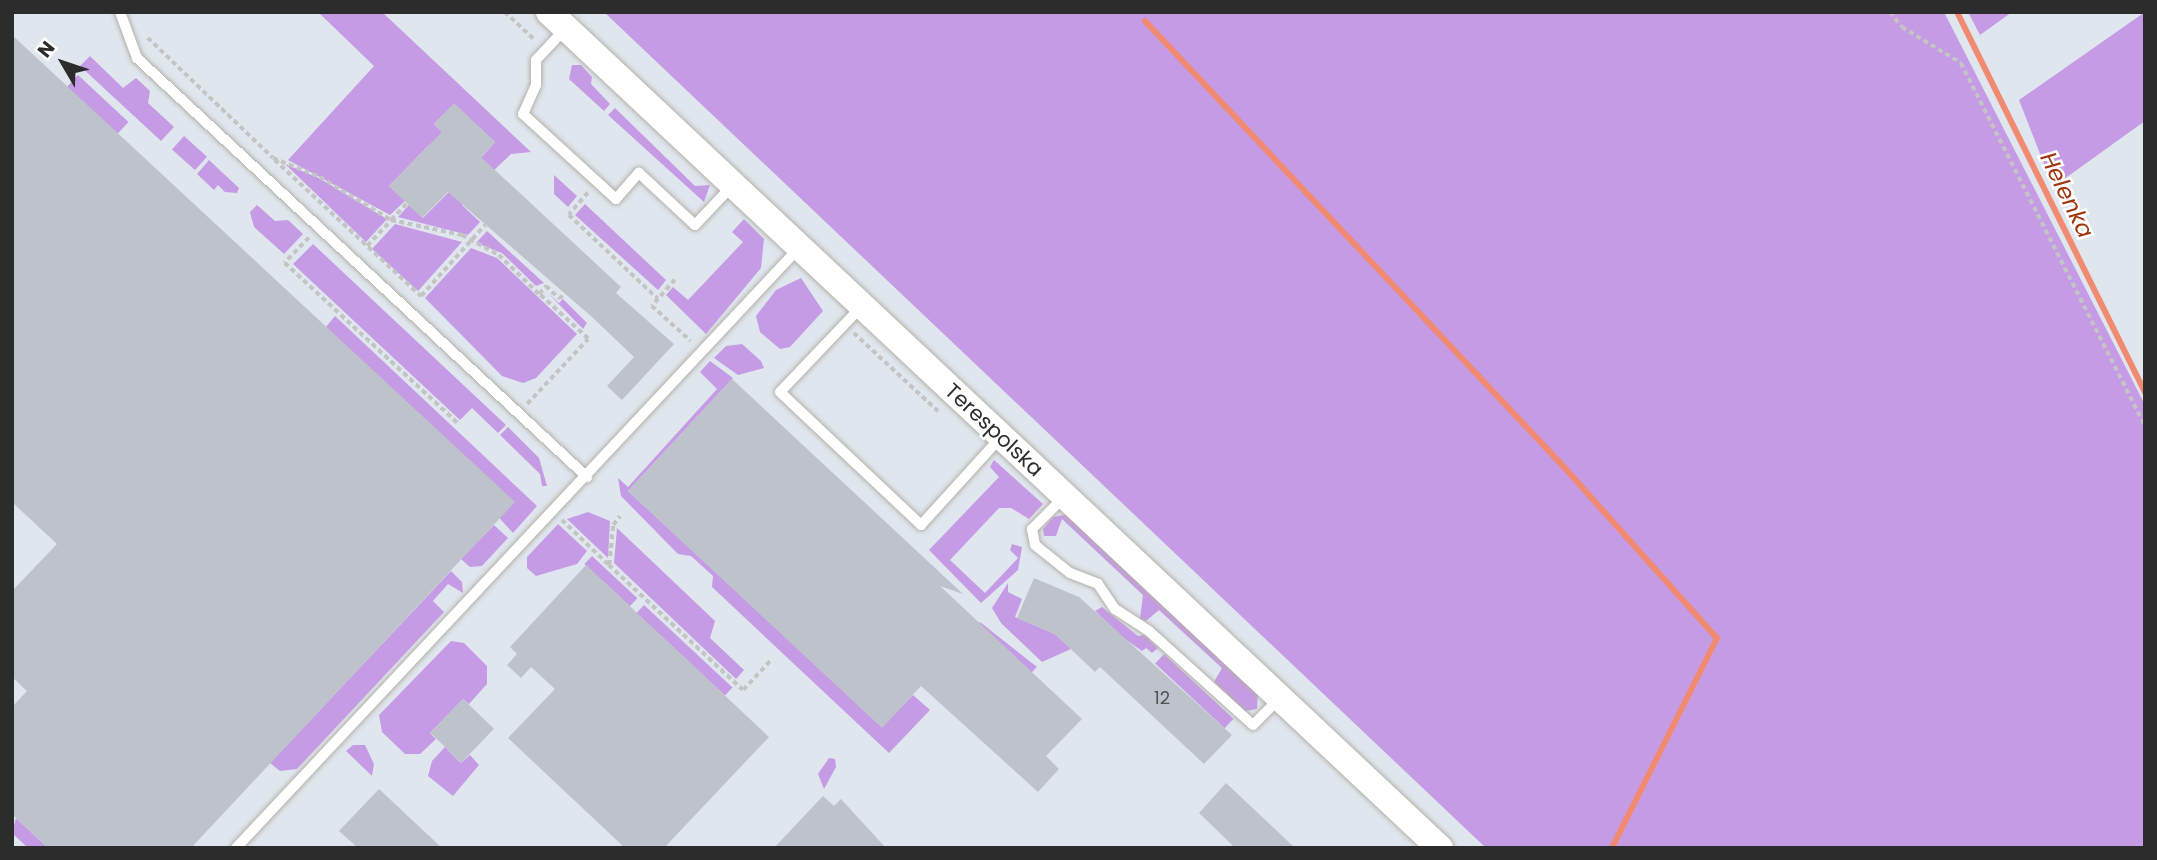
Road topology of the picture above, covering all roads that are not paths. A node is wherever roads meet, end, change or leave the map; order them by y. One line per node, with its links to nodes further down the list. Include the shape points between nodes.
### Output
1 (120, 12): 7 (lane, via 137,58)
2 (558, 20): 3 (street, Terespolska); 3 (lane, via 536,60 536,85 523,114 616,200 639,173 695,225)
3 (732, 187): 4 (street, Terespolska)
4 (798, 249): 5 (street, Terespolska); 7 (lane)
5 (861, 307): 6 (street, Terespolska); 6 (lane, via 780,392 920,525)
6 (1001, 437): 8 (street, Terespolska)
7 (587, 477): 10 (lane)
8 (1065, 496): 9 (street, Terespolska); 9 (lane, via 1032,528 1035,545 1070,573 1098,584 1115,608 1149,631 1253,725)
9 (1280, 697): 11 (street, Terespolska)
10 (236, 848)
11 (1440, 848)

